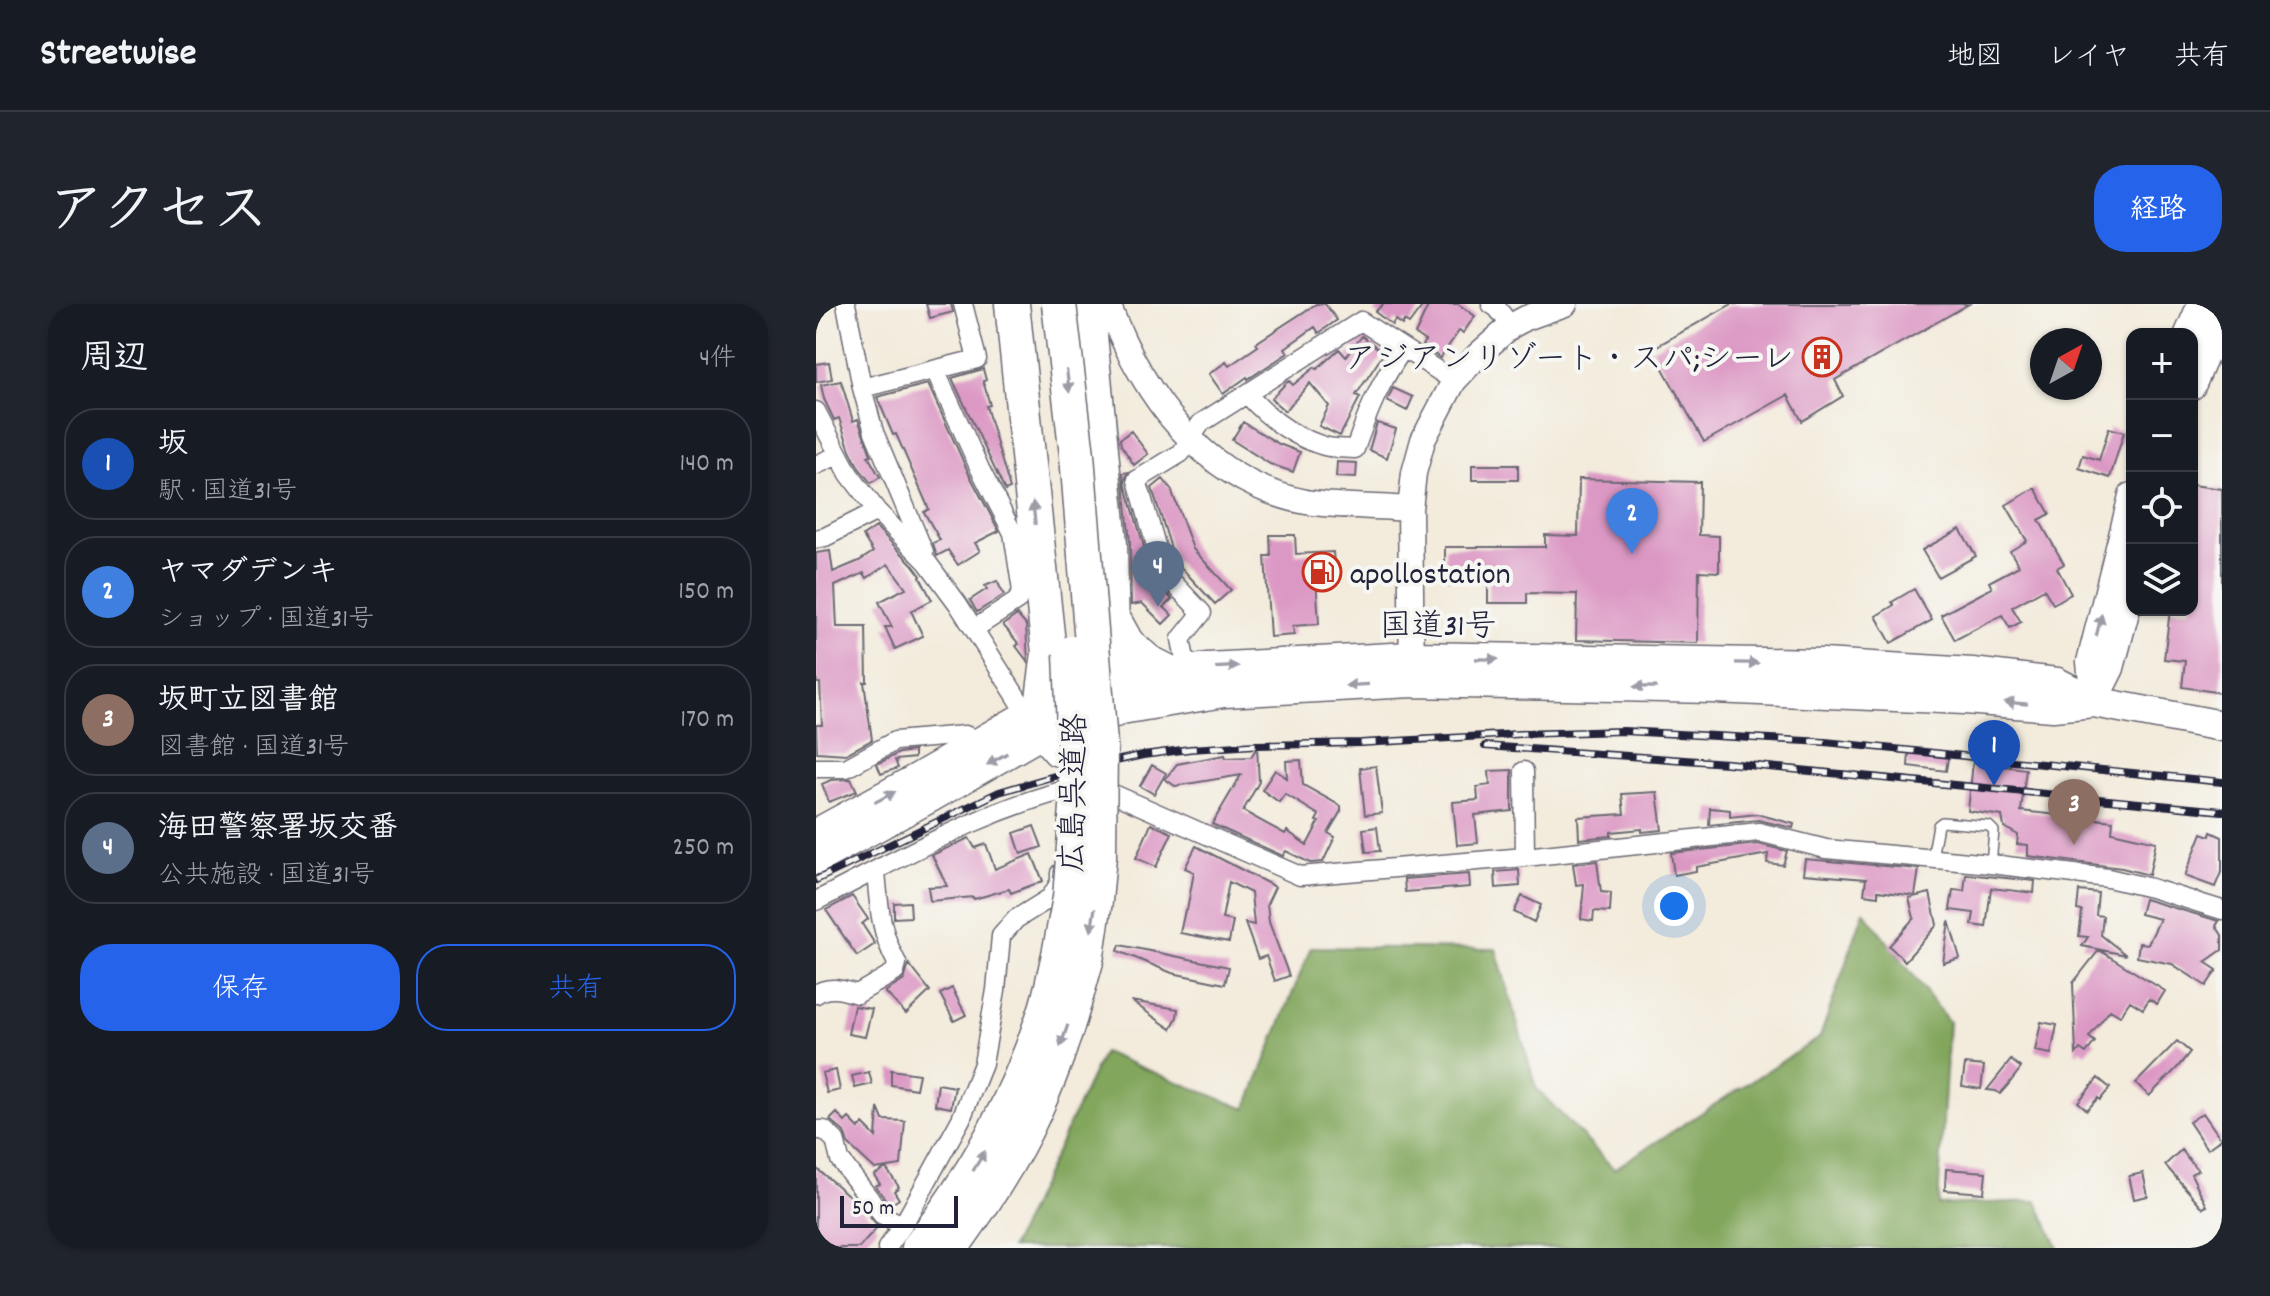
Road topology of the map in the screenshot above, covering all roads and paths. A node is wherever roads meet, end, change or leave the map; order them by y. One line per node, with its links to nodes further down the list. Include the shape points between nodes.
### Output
1 (846, 304): 18 (street)
2 (963, 304): 15 (street, via 977,359)
3 (1012, 304): 36 (highway, one-way to 3, via 1049,653)
4 (1035, 304): 51 (highway, 広島呉道路, bridge, via 1055,460 1071,657 1077,807 1070,898)
5 (1059, 304): 51 (highway, 広島呉道路, one-way to 51, bridge, via 1100,744 1095,901)
6 (1087, 304): 30 (highway, via 1110,544)
7 (1108, 304): 21 (street, via 1157,400)
8 (1491, 304): 12 (street)
9 (1565, 304): 12 (street)
10 (2201, 304): 13 (main road)
11 (2222, 317): 16 (main road)
12 (1511, 326): 17 (street)
13 (2191, 328)
14 (1403, 349): 17 (street); 19 (street, via 1361,321); 19 (street, via 1371,403 1355,449 1325,446 1288,430)
15 (935, 370): 18 (street); 31 (street, via 1013,533 1022,591 1017,601)
16 (2198, 372)
17 (1454, 381): 24 (street, via 1423,440)
18 (862, 388): 28 (street, via 874,432)
19 (1247, 394): 21 (street, via 1201,423)
20 (816, 411): 22 (street)
21 (1190, 439): 24 (street, via 1222,467 1266,490 1307,502); 33 (street, via 1181,453 1137,480 1164,573 1202,613 1181,639)
22 (838, 455): 23 (street); 25 (street)
23 (816, 465)
24 (1410, 509): 32 (street)
25 (877, 511): 27 (street); 28 (street)
26 (2126, 520): 35 (main road, one-way to 26, via 2090,662)
27 (816, 539)
28 (927, 562): 31 (street)
29 (2126, 612): 35 (main road, via 2111,668)
30 (1111, 615): 33 (highway, via 1127,644 1148,662); 34 (highway)
31 (974, 629): 36 (street)
32 (1412, 670): 33 (highway, 国道31号, one-way to 32); 34 (highway, 国道31号, one-way to 34, via 1224,692); 35 (highway, 国道31号, via 1823,664 2057,683)
33 (1178, 671): 34 (highway, 国道31号)
34 (1114, 696): 36 (highway, 国道31号)
35 (2094, 702): 37 (highway, 国道31号)
36 (1039, 717): 38 (highway, 国道31号); 41 (street, via 1046,747 1054,756 1070,758); 46 (highway, 国道31号, one-way to 46, via 932,796)
37 (2222, 726)
38 (982, 742): 39 (street, via 965,735 895,741 846,768); 43 (highway, 国道31号, one-way to 38)
39 (816, 768)
40 (1524, 771): 44 (street)
41 (1091, 784): 42 (street); 44 (street, via 1300,876)
42 (1061, 790): 48 (street, via 958,829); 54 (street, via 1060,882 1050,898 1016,919 1001,936 983,1064)
43 (816, 834)
44 (1525, 857): 45 (street, via 1759,832 1826,849)
45 (1932, 858): 47 (street); 47 (lane, via 1942,822 1989,826 1994,831)
46 (816, 859)
47 (1991, 864): 50 (street, via 2108,878)
48 (876, 871): 49 (street); 52 (street, via 879,912 897,963 895,972 857,994 836,988)
49 (816, 901)
50 (2222, 910)
51 (1073, 958): 54 (highway, 広島呉道路, one-way to 51, via 953,1203 985,1152); 56 (highway, 広島呉道路, one-way to 56, via 1069,1020 1034,1114)
52 (816, 994)
53 (816, 1130): 54 (street, via 835,1140 840,1160 883,1216)
54 (911, 1237): 55 (street)
55 (887, 1248)
56 (951, 1248)

